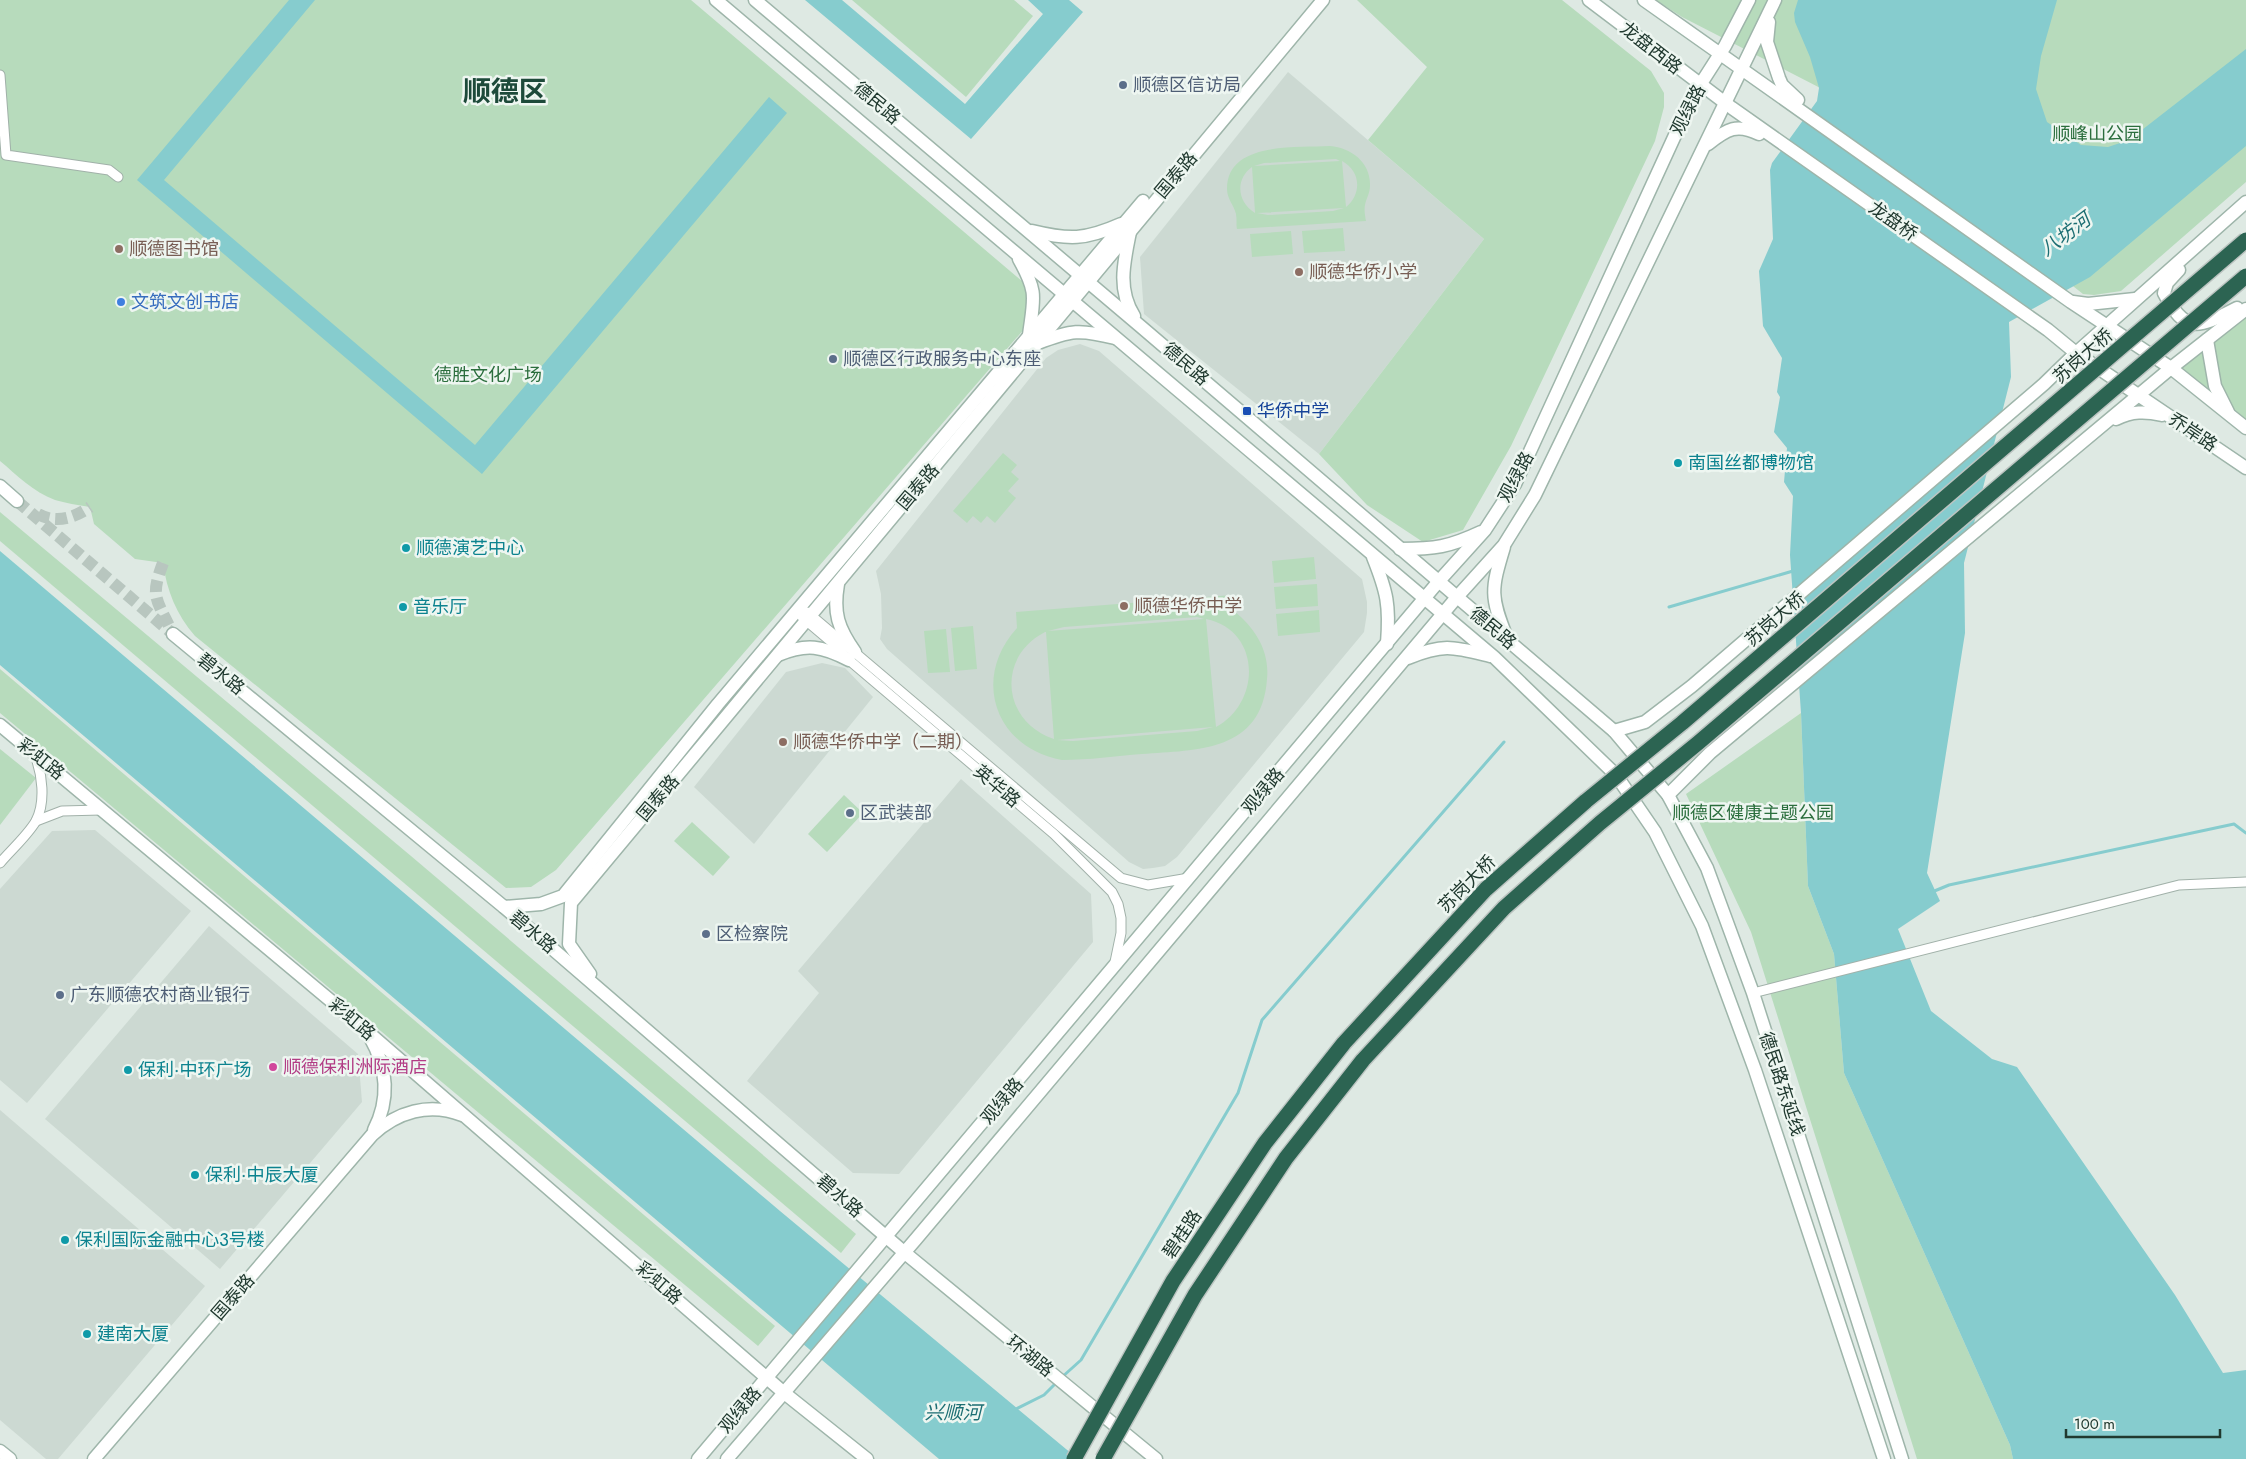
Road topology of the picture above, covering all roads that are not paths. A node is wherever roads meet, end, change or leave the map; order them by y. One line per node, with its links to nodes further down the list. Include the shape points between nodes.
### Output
1 (716, 0): 24 (main road, 德民路东延线)
2 (755, 0): 21 (main road, 德民路)
3 (1316, 0): 20 (main road, 国泰路)
4 (1323, 0): 20 (main road, 国泰路)
5 (1589, 0): 12 (main road, 龙盘西路)
6 (1644, 0): 9 (main road, 龙盘桥)
7 (1749, 0): 9 (main road, 观绿路)
8 (1773, 6): 10 (main road, 观绿路); 15 (main road, via 1767,42 1782,85)
9 (1720, 54): 10 (main road, 龙盘桥); 12 (main road, 观绿路)
10 (1742, 69): 13 (main road, 观绿路); 15 (main road, 龙盘桥)
11 (0, 75): 18 (street, via 6,155 109,170)
12 (1700, 85): 13 (main road, 龙盘西路); 47 (main road, 观绿路, via 1515,484)
13 (1726, 103): 14 (main road, 龙盘西路); 16 (main road, 观绿路)
14 (1738, 112): 17 (main road, 龙盘桥)
15 (1831, 131): 29 (main road, 龙盘桥)
16 (1704, 147): 17 (main road, via 1725,130 1747,128); 48 (main road, 观绿路, via 1535,495)
17 (1793, 151): 37 (main road, 龙盘桥)
18 (118, 177)
19 (2246, 202): 22 (main road)
20 (1128, 227): 21 (main road, via 1079,238); 26 (main road, 国泰路); 32 (main road, via 1122,286 1129,308)
21 (1027, 230): 26 (main road, 德民路)
22 (2209, 234): 28 (main road); 30 (main road, via 2167,283 2164,293 2173,311 2189,324 2197,325)
23 (2246, 240): 78 (highway, 苏岗大桥, bridge, via 1486,889)
24 (1016, 252): 27 (main road, 德民路东延线); 35 (main road, via 1035,293)
25 (2246, 276): 92 (highway, bridge, via 1504,908 1363,1060 1286,1158 1195,1295)
26 (1084, 278): 27 (main road, 国泰路); 32 (main road, 德民路)
27 (1068, 296): 34 (main road, 德民路东延线); 35 (main road, 国泰路)
28 (2135, 299): 29 (main road, via 2088,304); 33 (main road)
29 (2071, 302): 33 (main road, 龙盘桥)
30 (2246, 304)
31 (2246, 309): 36 (main road)
32 (1140, 325): 49 (main road, 德民路)
33 (2107, 325): 37 (main road); 38 (main road, 乔岸路)
34 (1118, 339): 35 (main road, via 1091,331 1075,331); 50 (main road, 德民路东延线)
35 (1033, 340): 52 (main road, 国泰路); 55 (main road, 国泰路)
36 (2207, 340): 38 (main road); 40 (main road, via 2215,386)
37 (2076, 352): 39 (main road, 乔岸路); 65 (main road, via 2044,384 1692,686 1645,722)
38 (2171, 368): 39 (main road); 40 (main road, 乔岸路)
39 (2139, 395): 41 (main road, 乔岸路); 42 (main road)
40 (2230, 416): 43 (main road, 乔岸路)
41 (2171, 417): 42 (main road, via 2145,411 2127,414); 44 (main road, 乔岸路)
42 (2103, 426): 67 (main road, via 1728,738)
43 (2246, 428)
44 (2246, 468)
45 (0, 486): 46 (main road)
46 (17, 501)
47 (1485, 530): 49 (main road, via 1453,545); 51 (main road, 观绿路)
48 (1504, 545): 53 (main road, 观绿路); 58 (main road, via 1494,582 1495,607)
49 (1400, 549): 51 (main road, 德民路)
50 (1372, 554): 54 (main road, 德民路东延线); 59 (main road, via 1386,590 1390,616)
51 (1438, 581): 53 (main road, 德民路); 54 (main road, 观绿路)
52 (839, 582): 55 (main road, 国泰路); 61 (main road, via 836,615)
53 (1457, 597): 56 (main road, 观绿路); 58 (main road, 德民路)
54 (1424, 598): 56 (main road, 德民路东延线); 59 (main road, 观绿路)
55 (803, 613): 60 (main road, 国泰路); 61 (street, 英华路); 73 (main road, 国泰路, via 718,704 564,896 541,904)
56 (1443, 614): 62 (main road, 德民路东延线); 63 (main road, 观绿路)
57 (173, 634): 73 (main road, 碧水路)
58 (1508, 640): 65 (main road, 德民路)
59 (1388, 644): 71 (main road, 观绿路)
60 (776, 656): 61 (main road, via 793,648 806,647); 75 (main road, 国泰路, via 571,903 569,944)
61 (852, 656): 71 (street, 英华路, via 1120,878 1148,885); 74 (street, 英华路, via 1054,834 1112,892 1118,904 1121,933)
62 (1494, 657): 63 (main road, via 1452,646 1430,649); 94 (main road, 德民路东延线, via 1616,775 1655,832 1702,926 1754,1070)
63 (1406, 659): 82 (main road, 观绿路)
64 (0, 725): 66 (main road, 彩虹路)
65 (1614, 731): 67 (main road, 德民路东延线)
66 (34, 753): 68 (main road, 彩虹路); 69 (street, via 42,793)
67 (1668, 795): 76 (main road, 德民路东延线, via 1707,868)
68 (103, 810): 69 (street, via 68,810); 77 (main road, 彩虹路)
69 (36, 820): 70 (street)
70 (0, 863)
71 (1190, 878): 74 (main road, 观绿路)
72 (2246, 882): 76 (street, via 2179,885)
73 (504, 907): 75 (main road, 碧水路)
74 (1113, 968): 81 (main road, 观绿路)
75 (598, 987): 81 (main road, 碧水路)
76 (1753, 993): 95 (main road, 德民路东延线)
77 (361, 1026): 79 (main road, 彩虹路); 80 (main road, 国泰路, via 377,1050 385,1078 383,1108)
78 (1344, 1043): 91 (highway, 碧桂路, bridge, via 1265,1143 1173,1282)
79 (472, 1120): 80 (main road, 国泰路, via 446,1110 419,1110 393,1118); 83 (main road, 彩虹路)
80 (372, 1134): 87 (main road, 国泰路)
81 (887, 1237): 82 (main road, 碧水路); 83 (main road, 观绿路)
82 (905, 1253): 84 (main road, 观绿路); 93 (main road, 环湖路)
83 (767, 1378): 84 (main road, 彩虹路); 88 (main road, 观绿路)
84 (783, 1392): 89 (main road, 观绿路); 90 (main road)
85 (0, 1451): 86 (main road)
86 (10, 1459)
87 (94, 1459)
88 (698, 1459)
89 (727, 1459)
90 (867, 1459)
91 (1074, 1459)
92 (1103, 1459)
93 (1156, 1459)
94 (1884, 1459)
95 (1902, 1459)

